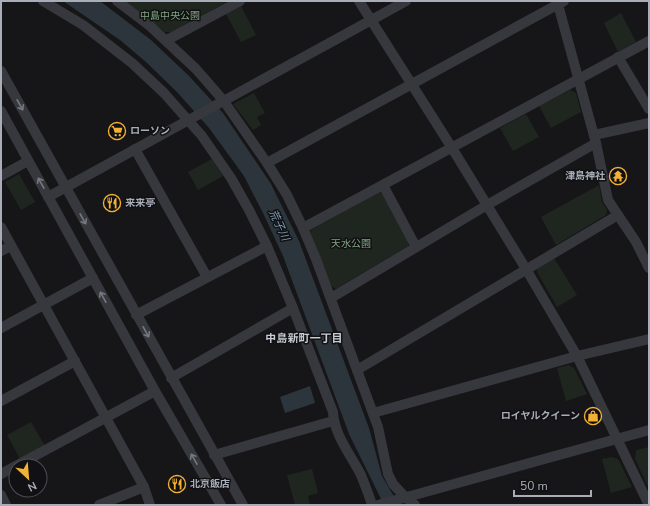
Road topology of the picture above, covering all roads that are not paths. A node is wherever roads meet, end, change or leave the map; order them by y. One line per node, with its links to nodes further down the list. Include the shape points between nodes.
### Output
1 (43, 1): 17 (street, via 83,25 132,63)
2 (117, 1): 8 (street)
3 (240, 1): 8 (street)
4 (359, 1): 7 (street)
5 (406, 1): 7 (street)
6 (560, 2): 12 (street); 13 (street)
7 (371, 20): 13 (street); 14 (street)
8 (167, 40): 14 (street, via 196,69)
9 (649, 41): 10 (street)
10 (618, 57): 12 (street); 15 (street)
11 (1, 71): 26 (street, one-way to 26)
12 (578, 79): 19 (street); 20 (street)
13 (412, 84): 20 (street); 23 (street)
14 (220, 102): 17 (street); 23 (street)
15 (649, 109)
16 (1, 112): 22 (street)
17 (189, 118): 21 (street); 33 (street, via 231,178)
18 (649, 122): 19 (street)
19 (595, 139): 28 (street); 29 (street, via 608,200)
20 (452, 148): 25 (street); 28 (street)
21 (135, 149): 26 (street); 39 (street)
22 (28, 161): 24 (street); 27 (street, one-way to 22)
23 (268, 163): 31 (street)
24 (1, 176)
25 (383, 185): 31 (street); 34 (street)
26 (65, 187): 27 (street); 43 (street, one-way to 43)
27 (48, 197): 38 (street)
28 (487, 205): 34 (street); 37 (street)
29 (618, 215): 36 (street); 37 (street)
30 (1, 227): 32 (street)
31 (303, 228): 40 (street)
32 (11, 246): 35 (street); 41 (street)
33 (267, 246): 39 (street); 42 (street)
34 (416, 247): 40 (street)
35 (1, 252)
36 (649, 268)
37 (526, 269): 46 (street); 48 (street)
38 (93, 278): 41 (street); 50 (street, one-way to 38)
39 (207, 278): 43 (street)
40 (331, 298): 48 (street)
41 (44, 305): 44 (street); 47 (street)
42 (293, 308): 49 (street); 54 (street, via 333,412)
43 (136, 315): 49 (street, one-way to 49)
44 (1, 328)
45 (649, 339): 46 (street)
46 (577, 356): 52 (street); 56 (street)
47 (75, 361): 51 (street); 53 (street)
48 (357, 370): 52 (street)
49 (171, 378): 57 (street)
50 (155, 391): 53 (street); 65 (street, one-way to 50)
51 (1, 401)
52 (373, 413): 61 (street, via 388,474)
53 (106, 418): 58 (street); 59 (street)
54 (333, 421): 57 (street); 67 (street, via 361,475)
55 (649, 430): 56 (street)
56 (617, 439): 61 (street); 70 (street)
57 (214, 455): 66 (street)
58 (1, 474)
59 (144, 487): 63 (street); 64 (street)
60 (1, 495): 62 (street)
61 (402, 498): 68 (street); 69 (street)
62 (6, 505)
63 (100, 505)
64 (150, 505)
65 (221, 505)
66 (243, 505)
67 (372, 505)
68 (379, 505)
69 (415, 505)
70 (649, 505)

